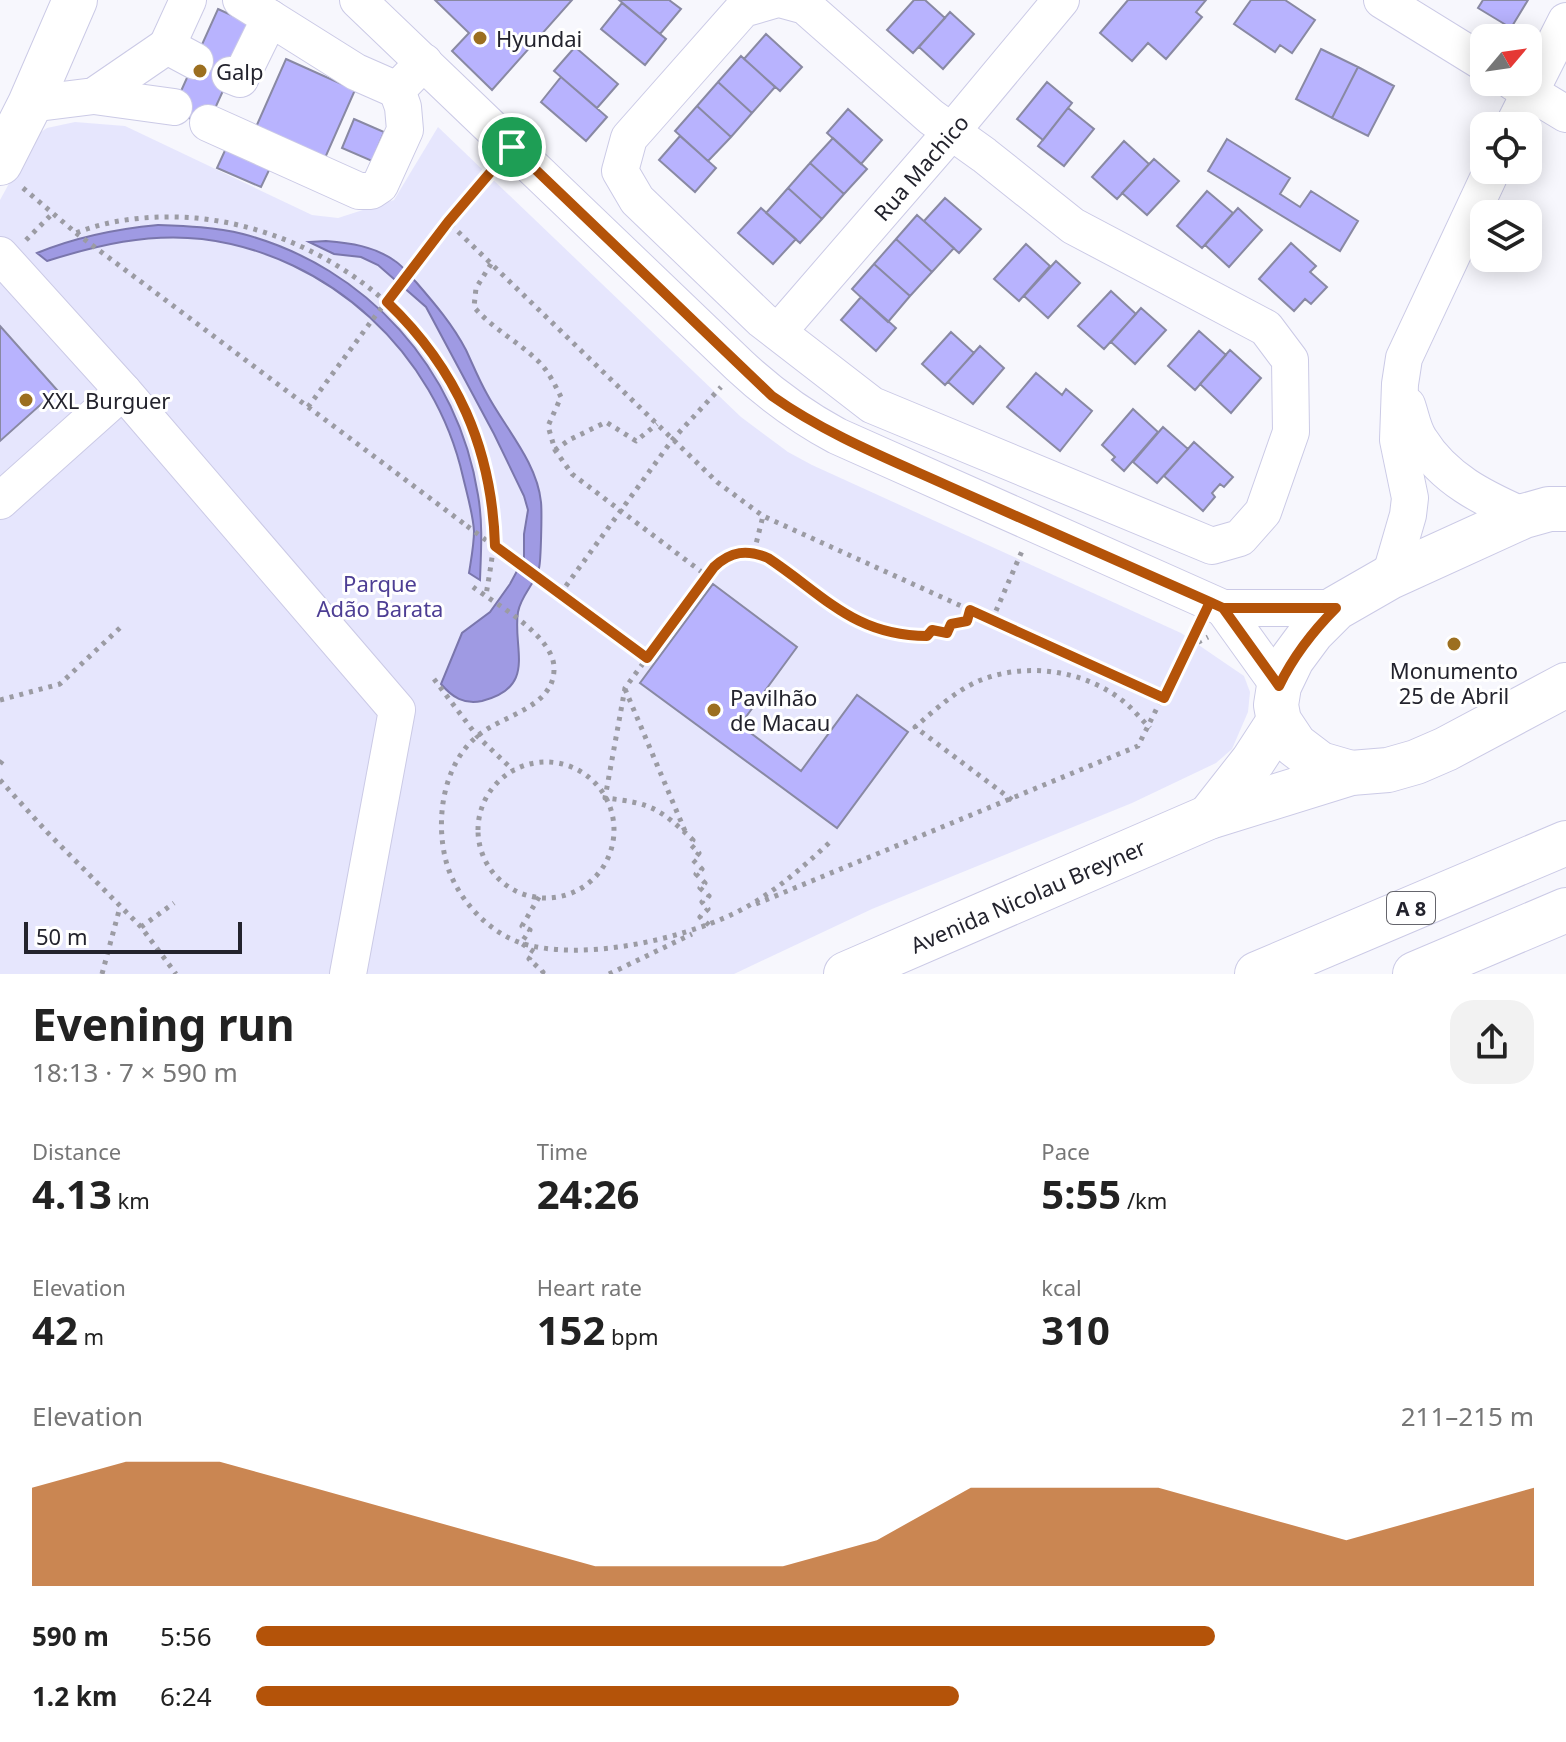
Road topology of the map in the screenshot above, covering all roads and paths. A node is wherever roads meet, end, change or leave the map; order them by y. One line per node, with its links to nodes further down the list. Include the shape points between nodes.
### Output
1 (75, 0): 16 (main road)
2 (188, 0): 14 (street, via 181,53)
3 (358, 0): 12 (street)
4 (774, 0): 28 (street, via 743,9 629,138 620,171 637,200)
5 (783, 0): 19 (street, via 805,6)
6 (1061, 0): 19 (street, Rua Machico)
7 (1382, 0): 10 (street)
8 (256, 9): 13 (street, via 356,72); 13 (street, via 235,77 212,125 359,191 371,191 380,185 405,130)
9 (1566, 21): 11 (street)
10 (1470, 54)
11 (1542, 57)
12 (424, 62): 13 (street); 20 (street)
13 (397, 90)
14 (94, 96): 16 (street); 17 (street)
15 (1537, 96): 18 (street)
16 (30, 104): 21 (main road)
17 (174, 107)
18 (1566, 114)
19 (952, 131): 28 (street, Rua Machico); 28 (street, via 1073,226 1266,328 1290,360 1291,432 1263,512 1240,538 1212,546 872,405)
20 (512, 147): 23 (path); 41 (street, via 772,396 837,436)
21 (11, 175): 24 (path)
22 (1485, 184): 30 (street, via 1404,358)
23 (448, 222): 26 (path); 27 (path, bridge)
24 (76, 233): 27 (path, via 170,216 252,227 342,267); 32 (path)
25 (0, 255): 31 (street)
26 (491, 264): 33 (path); 35 (path, via 476,288 474,307 538,360 553,381 561,397 548,426)
27 (387, 302): 32 (path, bridge); 42 (path, via 432,351 474,428 493,506)
28 (778, 332)
29 (729, 377): 34 (path)
30 (1400, 384): 40 (street, via 1418,438 1440,467); 45 (street, via 1398,440 1410,498)
31 (123, 391): 36 (street); 82 (street, via 397,710)
32 (308, 407): 42 (path, bridge)
33 (657, 424): 34 (path); 35 (path, via 636,441 606,422)
34 (673, 439): 38 (path); 39 (path, via 717,482)
35 (555, 450): 38 (path, via 572,474)
36 (3, 498)
37 (1566, 509): 40 (main road)
38 (620, 512): 44 (path); 47 (path)
39 (763, 516): 43 (path); 51 (path)
40 (1524, 516): 45 (main road)
41 (1034, 525): 49 (street); 52 (path)
42 (495, 546): 47 (path, bridge); 48 (path)
43 (754, 552): 44 (path, via 725,557); 51 (path, via 844,615 877,629 909,636 927,636 932,630 947,633 951,624 967,621)
44 (707, 576): 54 (path)
45 (1390, 577): 50 (main road, Avenida Nicolau Breyner)
46 (473, 587): 48 (path)
47 (560, 594): 54 (path)
48 (486, 595): 62 (path, via 548,647 553,678 545,696)
49 (1216, 605): 50 (street); 58 (path); 60 (street)
50 (1336, 608): 60 (main road, Avenida Nicolau Breyner, via 1292,659)
51 (970, 610): 52 (path)
52 (992, 620): 58 (path)
53 (122, 626): 59 (path, via 60,684)
54 (647, 658): 57 (path)
55 (434, 679): 62 (path)
56 (1566, 685): 64 (main road, Avenida Nicolau Breyner, via 1416,762)
57 (625, 688): 66 (path); 69 (path)
58 (1164, 698): 61 (path)
59 (0, 700)
60 (1279, 703): 64 (main road, Avenida Nicolau Breyner, via 1295,745 1320,764); 68 (main road, Avenida Nicolau Breyner, via 1253,761)
61 (1150, 728): 67 (path, via 1138,746); 67 (path, via 1123,701 1091,682 1055,672 1017,671 981,680 915,727)
62 (477, 736): 63 (path); 79 (path, via 448,782 441,809 443,851 458,890 475,912)
63 (513, 770): 66 (path, via 529,764 565,764 595,783); 72 (path, via 499,780 481,809 479,843 494,874 507,886)
64 (1351, 773): 68 (main road, Avenida Nicolau Breyner)
65 (0, 780): 74 (path)
66 (605, 798): 69 (path, via 660,810); 72 (path, via 613,838 596,876 580,889)
67 (1012, 800): 76 (path)
68 (1209, 817): 85 (main road, Avenida Nicolau Breyner)
69 (685, 833): 77 (path, via 699,853 693,860 702,869 696,874 709,896 702,902 708,909 700,917)
70 (830, 842): 76 (path, via 769,894)
71 (1566, 843): 86 (main road, A 8)
72 (539, 897): 79 (path, via 522,926 530,930)
73 (174, 903): 78 (path)
74 (120, 907): 78 (path); 80 (path)
75 (1566, 910): 87 (main road)
76 (736, 912): 77 (path); 84 (path)
77 (709, 925): 79 (path, via 617,947)
78 (141, 927): 81 (path)
79 (521, 943): 83 (path, via 534,952 529,959)
80 (102, 974)
81 (176, 974)
82 (348, 974)
83 (541, 974)
84 (609, 974)
85 (846, 974)
86 (1257, 974)
87 (1415, 974)

